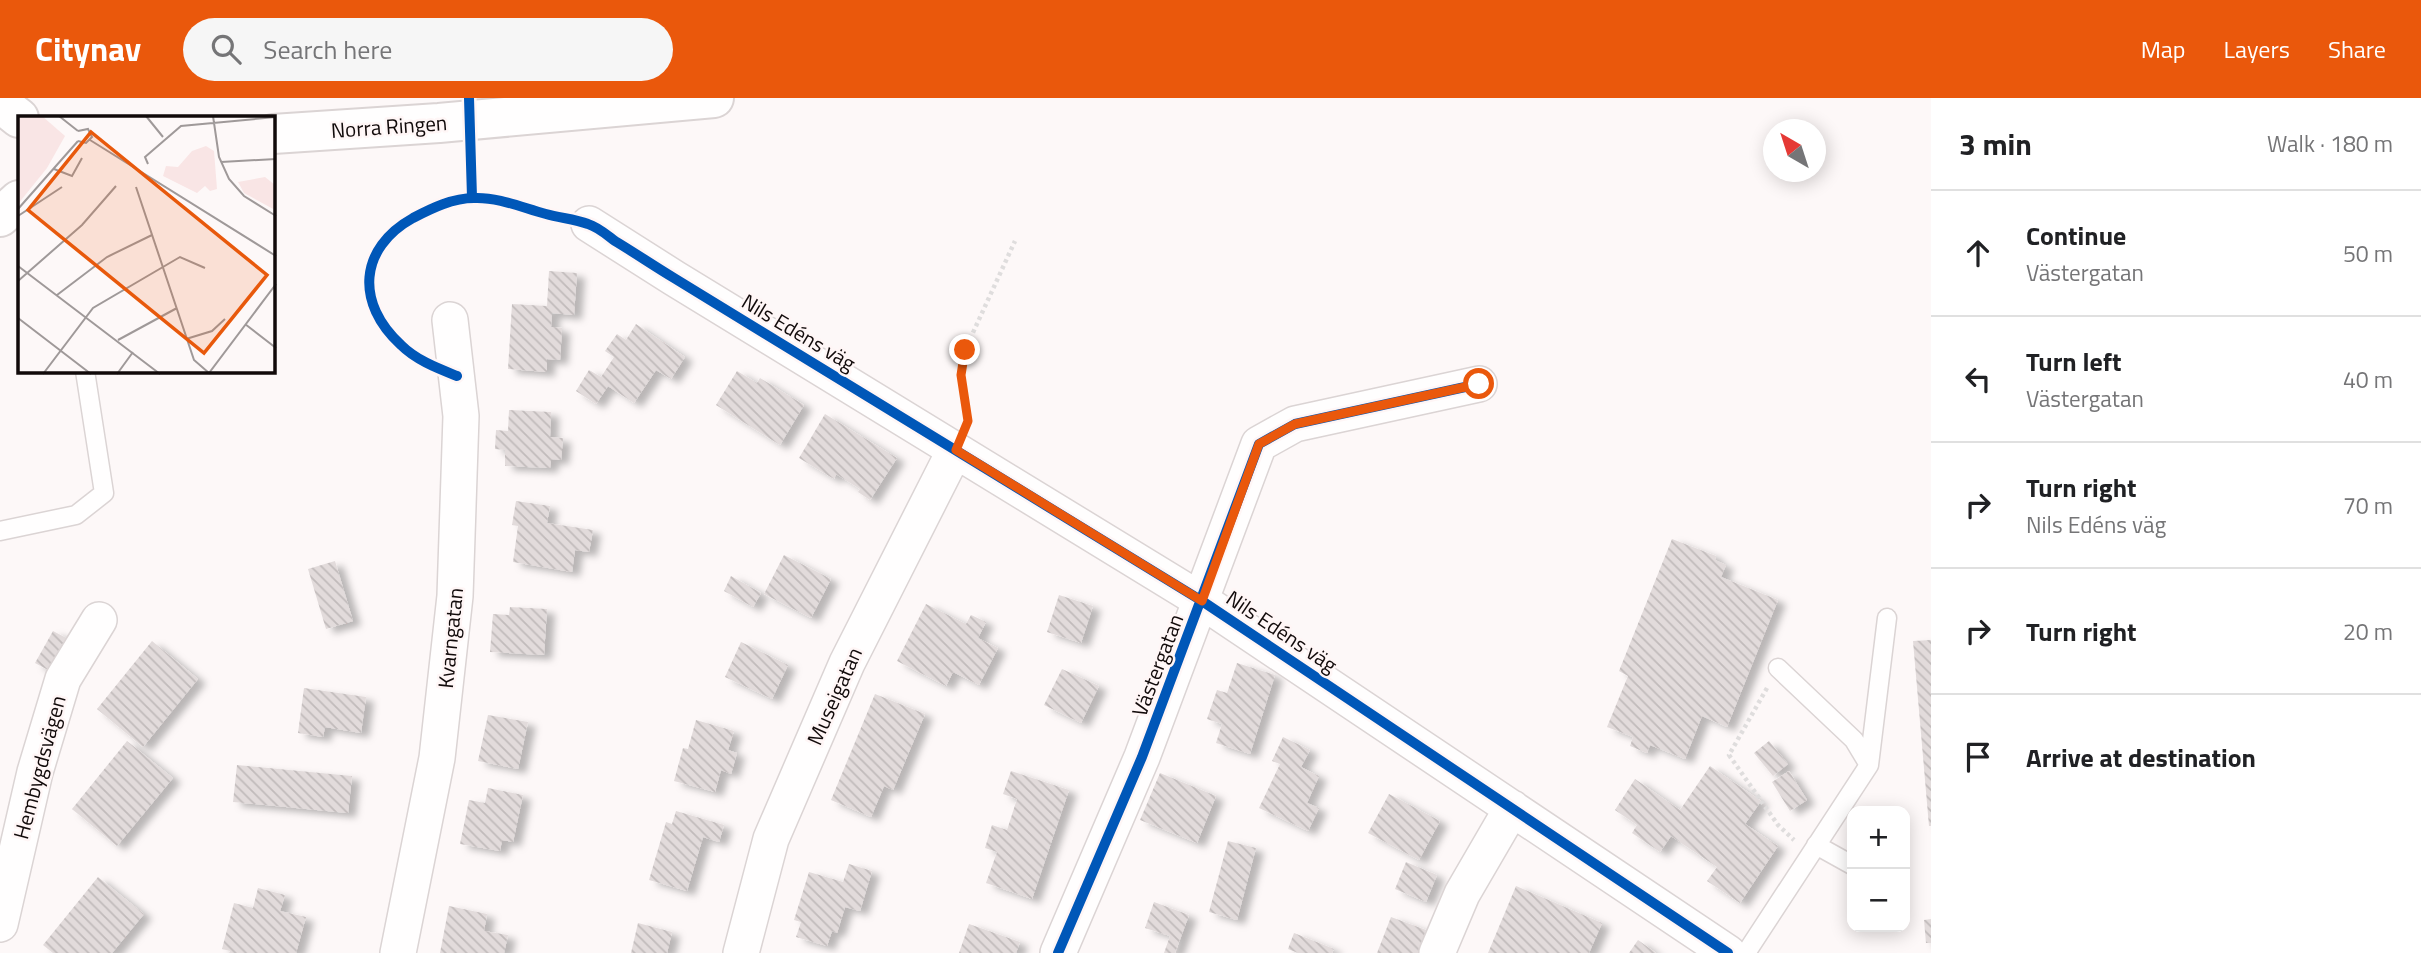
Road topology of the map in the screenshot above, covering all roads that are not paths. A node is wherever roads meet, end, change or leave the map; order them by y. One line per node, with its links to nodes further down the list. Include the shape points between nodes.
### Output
1 (714, 98): 4 (street, Norra Ringen)
2 (0, 103): 3 (street)
3 (18, 117)
4 (275, 134)
5 (18, 201): 6 (street)
6 (0, 217)
7 (589, 224): 11 (street, Nils Edéns väg)
8 (450, 320): 22 (street, Kvarngatan, via 461,416 455,596 437,758)
9 (85, 373): 12 (lane, via 104,493 76,515)
10 (1479, 384): 13 (street, Västergatan, via 1295,424 1259,444)
11 (956, 450): 13 (street, Nils Edéns väg); 23 (street, Museigatan, via 847,663 771,839)
12 (0, 531)
13 (1202, 601): 18 (street, Nils Edéns väg); 24 (street, Västergatan, via 1142,757)
14 (1887, 618): 17 (lane)
15 (99, 620): 21 (street, Hembygdsvägen, via 63,679 35,772)
16 (1778, 668): 17 (lane, via 1854,740)
17 (1869, 765): 19 (lane)
18 (1512, 808): 25 (street, via 1462,894); 26 (street, Nils Edéns väg)
19 (1813, 850): 20 (lane); 27 (lane)
20 (1847, 863)
21 (0, 924)
22 (398, 953)
23 (741, 953)
24 (1058, 953)
25 (1437, 953)
26 (1728, 953)
27 (1745, 953)

